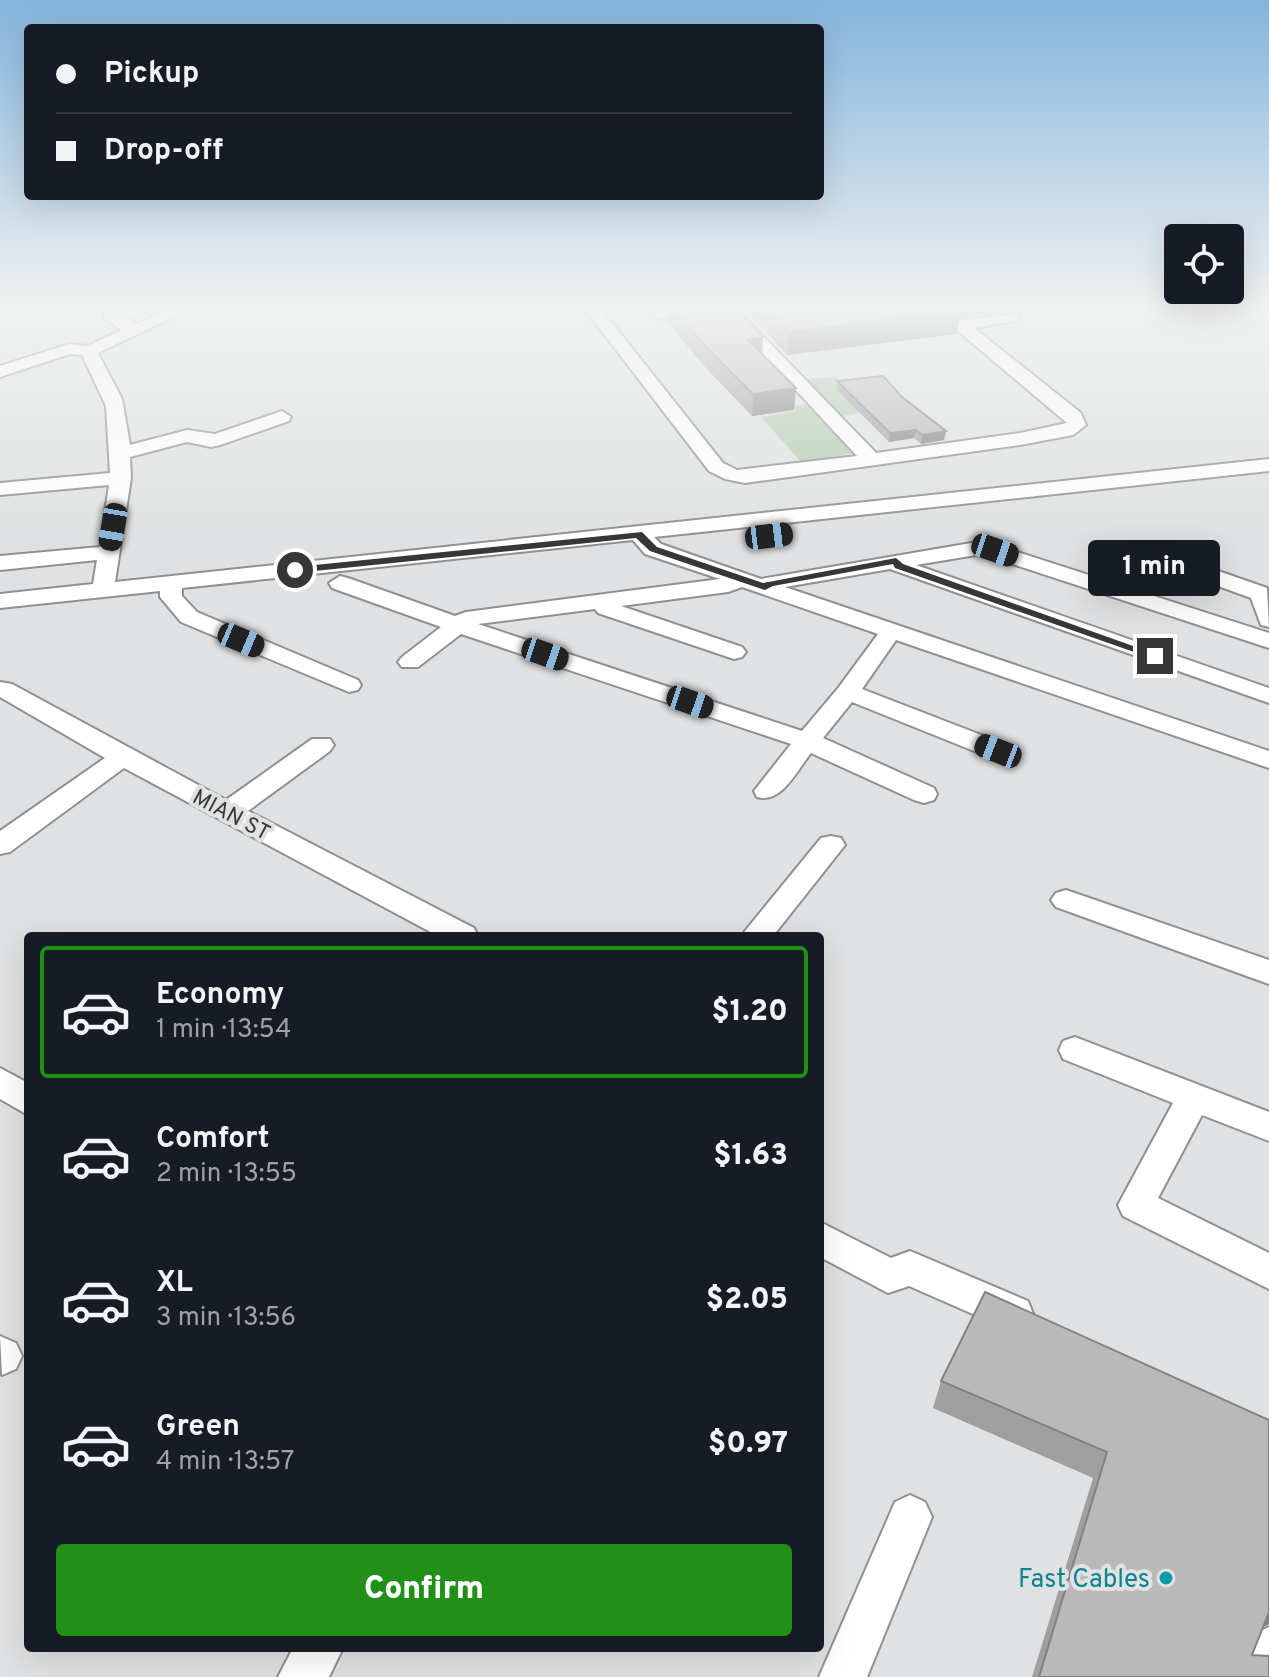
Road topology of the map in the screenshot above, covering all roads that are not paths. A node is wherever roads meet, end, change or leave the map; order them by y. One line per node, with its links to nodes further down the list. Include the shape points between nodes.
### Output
1 (106, 382): 6 (street)
2 (650, 382): 7 (street, via 720,471 745,477)
3 (799, 382): 7 (street)
4 (1031, 382): 7 (street, via 1077,425 1066,431)
5 (282, 417): 6 (street, via 220,439 187,436)
6 (123, 453): 9 (street)
7 (872, 460)
8 (1269, 465): 12 (street)
9 (121, 478): 10 (street); 13 (street)
10 (0, 489)
11 (914, 519): 12 (street)
12 (646, 542): 17 (street); 18 (street); 19 (street)
13 (109, 552): 16 (street); 22 (street)
14 (1155, 555): 25 (street, via 1259,593)
15 (896, 561): 21 (street); 28 (street, via 989,548); 34 (street)
16 (0, 563)
17 (406, 572)
18 (740, 579): 21 (street); 24 (street)
19 (171, 583): 22 (street); 31 (street, via 171,597 189,617)
20 (340, 583): 26 (street)
21 (765, 587): 27 (street)
22 (103, 589): 23 (street)
23 (0, 601)
24 (601, 602): 26 (street, via 466,619); 29 (street)
25 (1269, 620)
26 (457, 625): 30 (street); 35 (street)
27 (892, 630): 33 (street); 39 (street)
28 (1269, 641)
29 (734, 652)
30 (410, 662)
31 (349, 685)
32 (1, 689): 38 (street, MIAN ST)
33 (848, 692): 35 (street); 37 (street)
34 (1269, 696)
35 (807, 741): 40 (street); 41 (street)
36 (321, 745): 42 (street)
37 (998, 751)
38 (123, 757): 42 (street, MIAN ST); 43 (street)
39 (1269, 760)
40 (767, 791)
41 (924, 794)
42 (228, 812): 46 (street, MIAN ST)
43 (0, 845)
44 (831, 845): 47 (street)
45 (1066, 900): 48 (street)
46 (455, 932)
47 (759, 932)
48 (1269, 972)
49 (1075, 1050): 51 (street)
50 (0, 1081): 52 (street)
51 (1194, 1097): 53 (street); 55 (street, via 1136,1205)
52 (24, 1098)
53 (1269, 1127)
54 (824, 1240): 56 (street, via 888,1276 910,1268)
55 (1269, 1272)
56 (1040, 1326)
57 (910, 1517): 61 (street)
58 (1269, 1650): 62 (street)
59 (318, 1652): 60 (street)
60 (302, 1677)
61 (843, 1677)
62 (1259, 1677)

